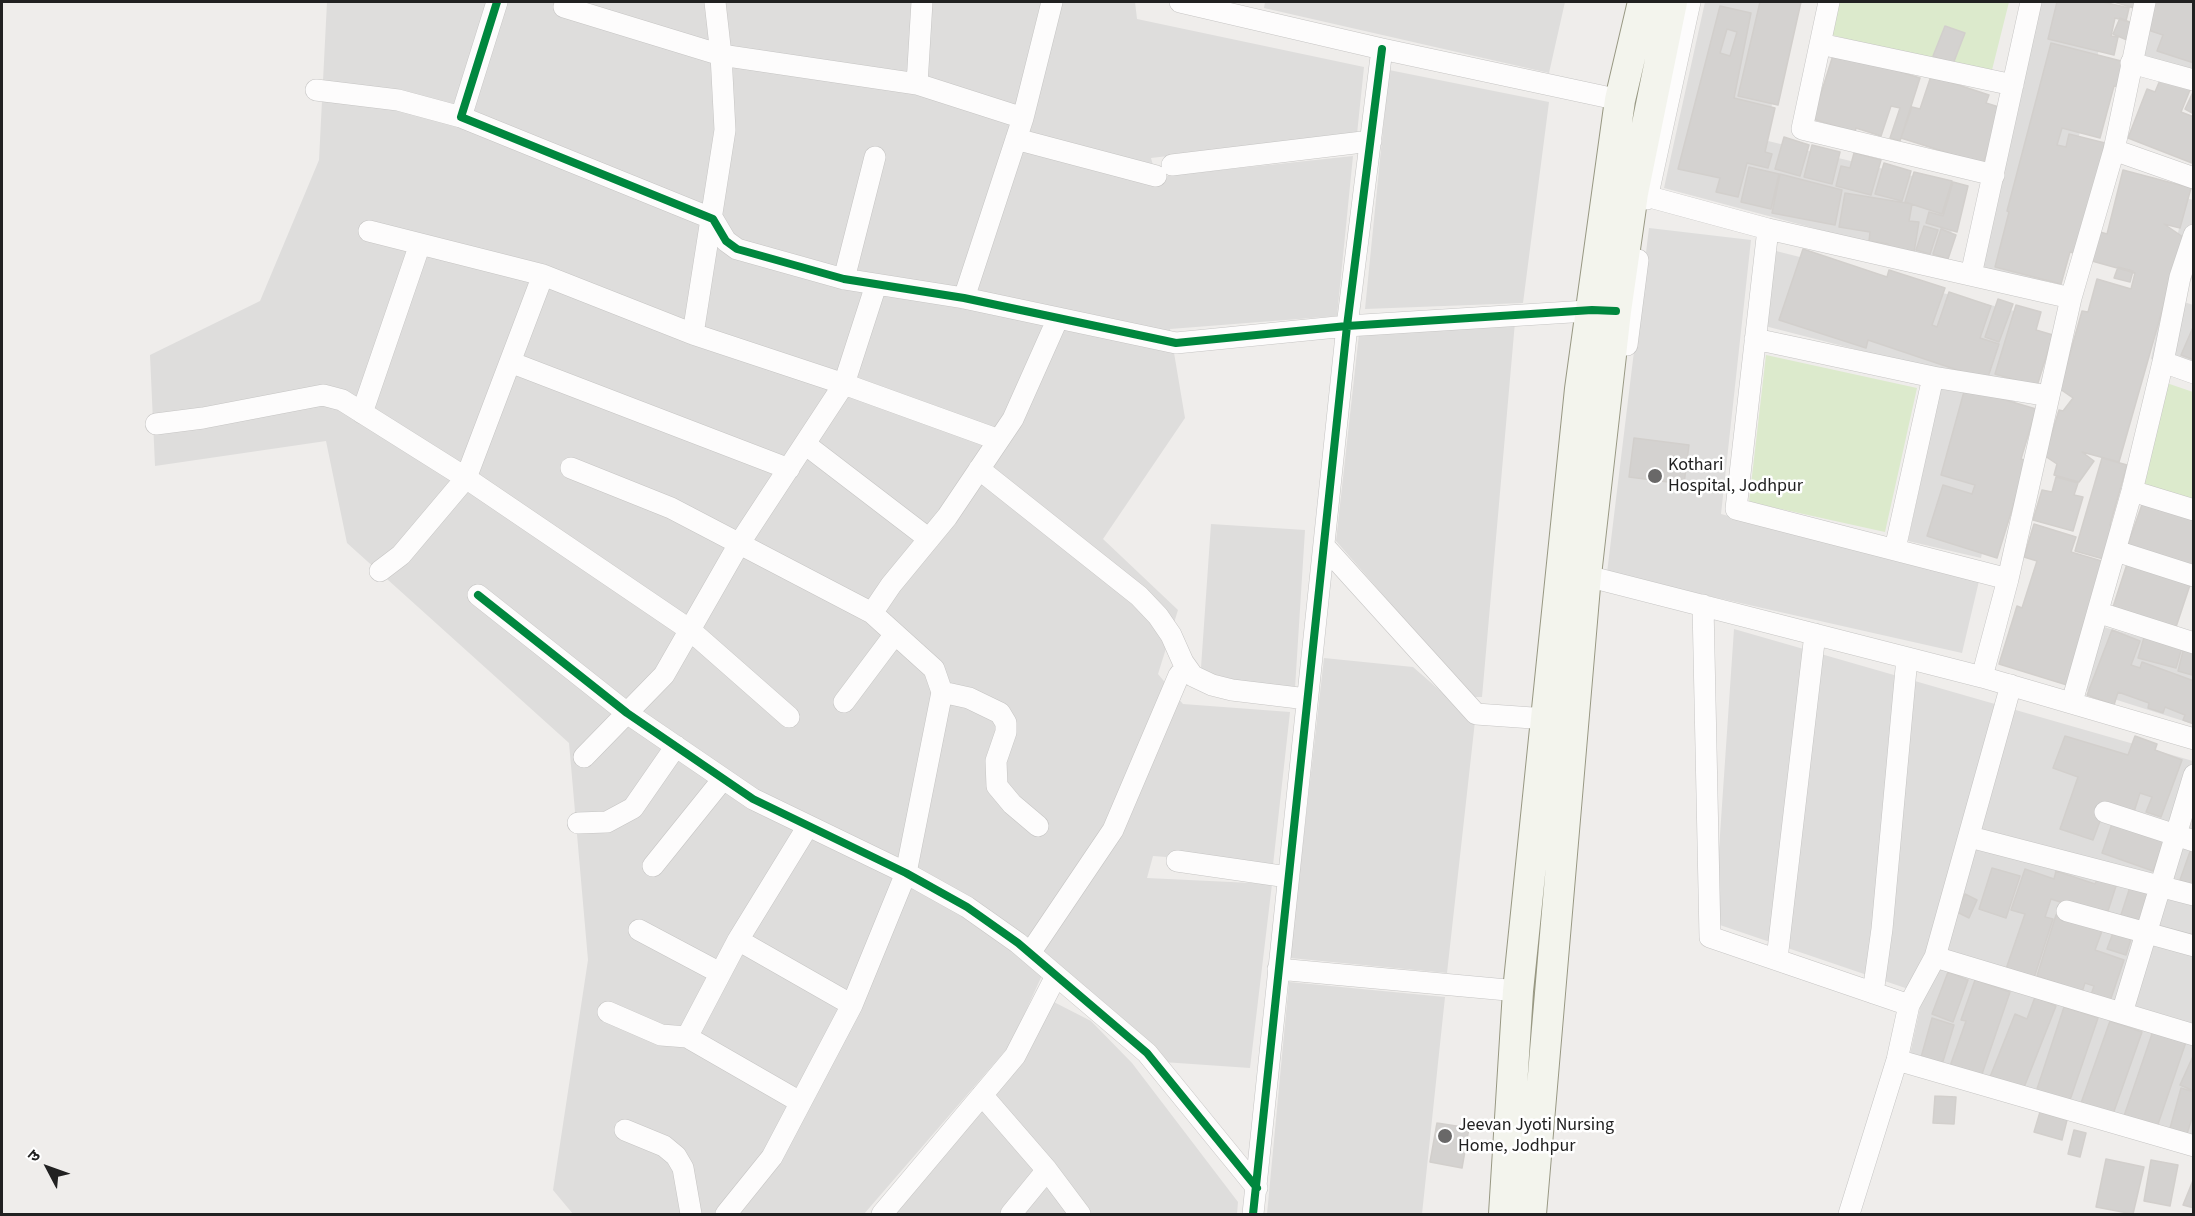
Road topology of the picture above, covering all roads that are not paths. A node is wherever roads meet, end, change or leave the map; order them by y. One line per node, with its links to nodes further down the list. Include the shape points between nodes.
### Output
1 (497, 2): 23 (street)
2 (715, 2): 16 (street)
3 (922, 2): 19 (street)
4 (1052, 2): 24 (street)
5 (1180, 2): 13 (street)
6 (1643, 2): 22 (main road)
7 (1672, 2): 31 (main road)
8 (1690, 2): 31 (street)
9 (1828, 2): 14 (street)
10 (2031, 2): 20 (street)
11 (2145, 2): 17 (street)
12 (564, 7): 16 (street)
13 (1253, 10): 15 (street)
14 (1820, 44): 20 (street); 29 (street, via 1802,129)
15 (1382, 50): 22 (street); 26 (street)
16 (721, 55): 19 (street); 32 (street, via 725,130)
17 (2131, 63): 18 (street); 27 (street)
18 (2193, 80)
19 (917, 84): 24 (street)
20 (2013, 85): 29 (street)
21 (316, 90): 23 (street, via 398,100)
22 (1620, 100): 44 (main road)
23 (461, 117): 32 (street)
24 (1023, 118): 25 (street)
25 (1016, 139): 26 (street, via 1164,171); 42 (street)
26 (1371, 141): 46 (street)
27 (2114, 150): 30 (street); 43 (street)
28 (875, 156): 39 (street)
29 (1994, 175): 38 (street)
30 (2193, 178)
31 (1640, 194): 33 (street); 44 (main road); 71 (street)
32 (713, 219): 39 (street, via 726,241 737,249); 47 (street)
33 (1768, 229): 38 (street); 48 (street)
34 (369, 231): 36 (street)
35 (2193, 235): 40 (street)
36 (420, 244): 37 (street); 55 (street)
37 (543, 275): 47 (street); 49 (street)
38 (1971, 275): 43 (street)
39 (844, 279): 41 (street)
40 (2187, 279): 50 (street)
41 (876, 285): 42 (street); 53 (street)
42 (964, 298): 45 (street)
43 (2072, 298): 54 (street)
44 (1604, 310): 46 (street); 71 (main road, via 1580,389)
45 (1058, 318): 46 (street, via 1185,343); 57 (street, via 1013,419)
46 (1347, 326): 67 (street)
47 (693, 334): 53 (street)
48 (1755, 339): 52 (street); 68 (street, via 1736,509)
49 (510, 362): 60 (street); 62 (street)
50 (2163, 362): 51 (street); 63 (street)
51 (2193, 373)
52 (1933, 377): 54 (street); 68 (street)
53 (844, 384): 57 (street); 58 (street)
54 (2049, 396): 73 (street)
55 (362, 412): 56 (street, via 342,400 323,395); 62 (street)
56 (156, 424)
57 (999, 440): 61 (street)
58 (805, 444): 60 (street); 65 (street)
59 (571, 468): 66 (street, via 671,508)
60 (789, 469): 66 (street)
61 (979, 469): 65 (street); 83 (street, via 1139,596 1158,616)
62 (466, 478): 70 (street, via 401,555); 78 (street)
63 (2132, 491): 64 (street); 69 (street)
64 (2193, 510)
65 (929, 539): 76 (street)
66 (739, 544): 76 (street); 78 (street)
67 (1324, 546): 87 (street); 92 (street, via 1476,714)
68 (1895, 549): 73 (street)
69 (2116, 551): 72 (street); 77 (street)
70 (380, 571)
71 (1581, 574): 75 (street); 92 (main road); 143 (main road)
72 (2193, 576)
73 (2008, 579): 84 (street)
74 (478, 595): 90 (street)
75 (1703, 605): 80 (street); 117 (street, via 1710,937)
76 (872, 613): 79 (street)
77 (2100, 613): 81 (street); 89 (street)
78 (690, 630): 90 (street, via 664,675); 91 (street)
79 (895, 634): 86 (street, via 934,669); 88 (street)
80 (1815, 634): 82 (street); 117 (street)
81 (2193, 643)
82 (1907, 658): 84 (street); 122 (street)
83 (1186, 675): 87 (street, via 1212,685); 115 (street, via 1113,830)
84 (1982, 677): 85 (street)
85 (2011, 685): 89 (street); 102 (street)
86 (942, 692): 101 (street, via 969,698 1000,713 1006,723 996,761 998,786); 106 (street)
87 (1307, 699): 107 (street)
88 (844, 702)
89 (2072, 702): 93 (street)
90 (627, 713): 94 (street); 95 (street)
91 (789, 717)
92 (1547, 719): 121 (main road)
93 (2193, 739)
94 (676, 746): 97 (street); 99 (street, via 633,808 607,822)
95 (585, 757)
96 (2193, 775): 103 (street)
97 (723, 778): 100 (street, via 753,799); 105 (street)
98 (2105, 812): 103 (street)
99 (578, 823)
100 (808, 826): 106 (street); 113 (street)
101 (1038, 826)
102 (1970, 837): 108 (street); 116 (street)
103 (2184, 838): 108 (street)
104 (1177, 861): 107 (street)
105 (653, 866)
106 (906, 873): 115 (street, via 968,907); 123 (street)
107 (1288, 877): 118 (street)
108 (2159, 885): 109 (street); 112 (street)
109 (2193, 895)
110 (2067, 911): 112 (street)
111 (639, 930): 119 (street)
112 (2145, 932): 114 (street); 126 (street)
113 (738, 940): 119 (street); 123 (street)
114 (2193, 946)
115 (1029, 952): 120 (street)
116 (1935, 957): 124 (street); 126 (street)
117 (1777, 959): 122 (street)
118 (1278, 969): 121 (street); 135 (street)
119 (720, 973): 128 (street)
120 (1056, 976): 130 (street, via 1015,1056); 135 (street, via 1147,1053)
121 (1518, 991): 142 (main road)
122 (1873, 993): 124 (street)
123 (852, 1005): 131 (street)
124 (1910, 1005): 129 (street)
125 (608, 1012): 128 (street, via 660,1035)
126 (2122, 1013): 127 (street)
127 (2193, 1035)
128 (687, 1037): 131 (street)
129 (1897, 1060): 133 (street); 144 (street)
130 (981, 1095): 134 (street); 138 (street)
131 (800, 1102): 137 (street, via 772,1157)
132 (625, 1130): 136 (street, via 664,1146 676,1156 683,1168)
133 (2193, 1146)
134 (1047, 1170): 139 (street); 140 (street)
135 (1257, 1188): 141 (street)
136 (691, 1215)
137 (726, 1215)
138 (882, 1215)
139 (1011, 1215)
140 (1080, 1215)
141 (1254, 1215)
142 (1504, 1215)
143 (1531, 1215)
144 (1849, 1215)

